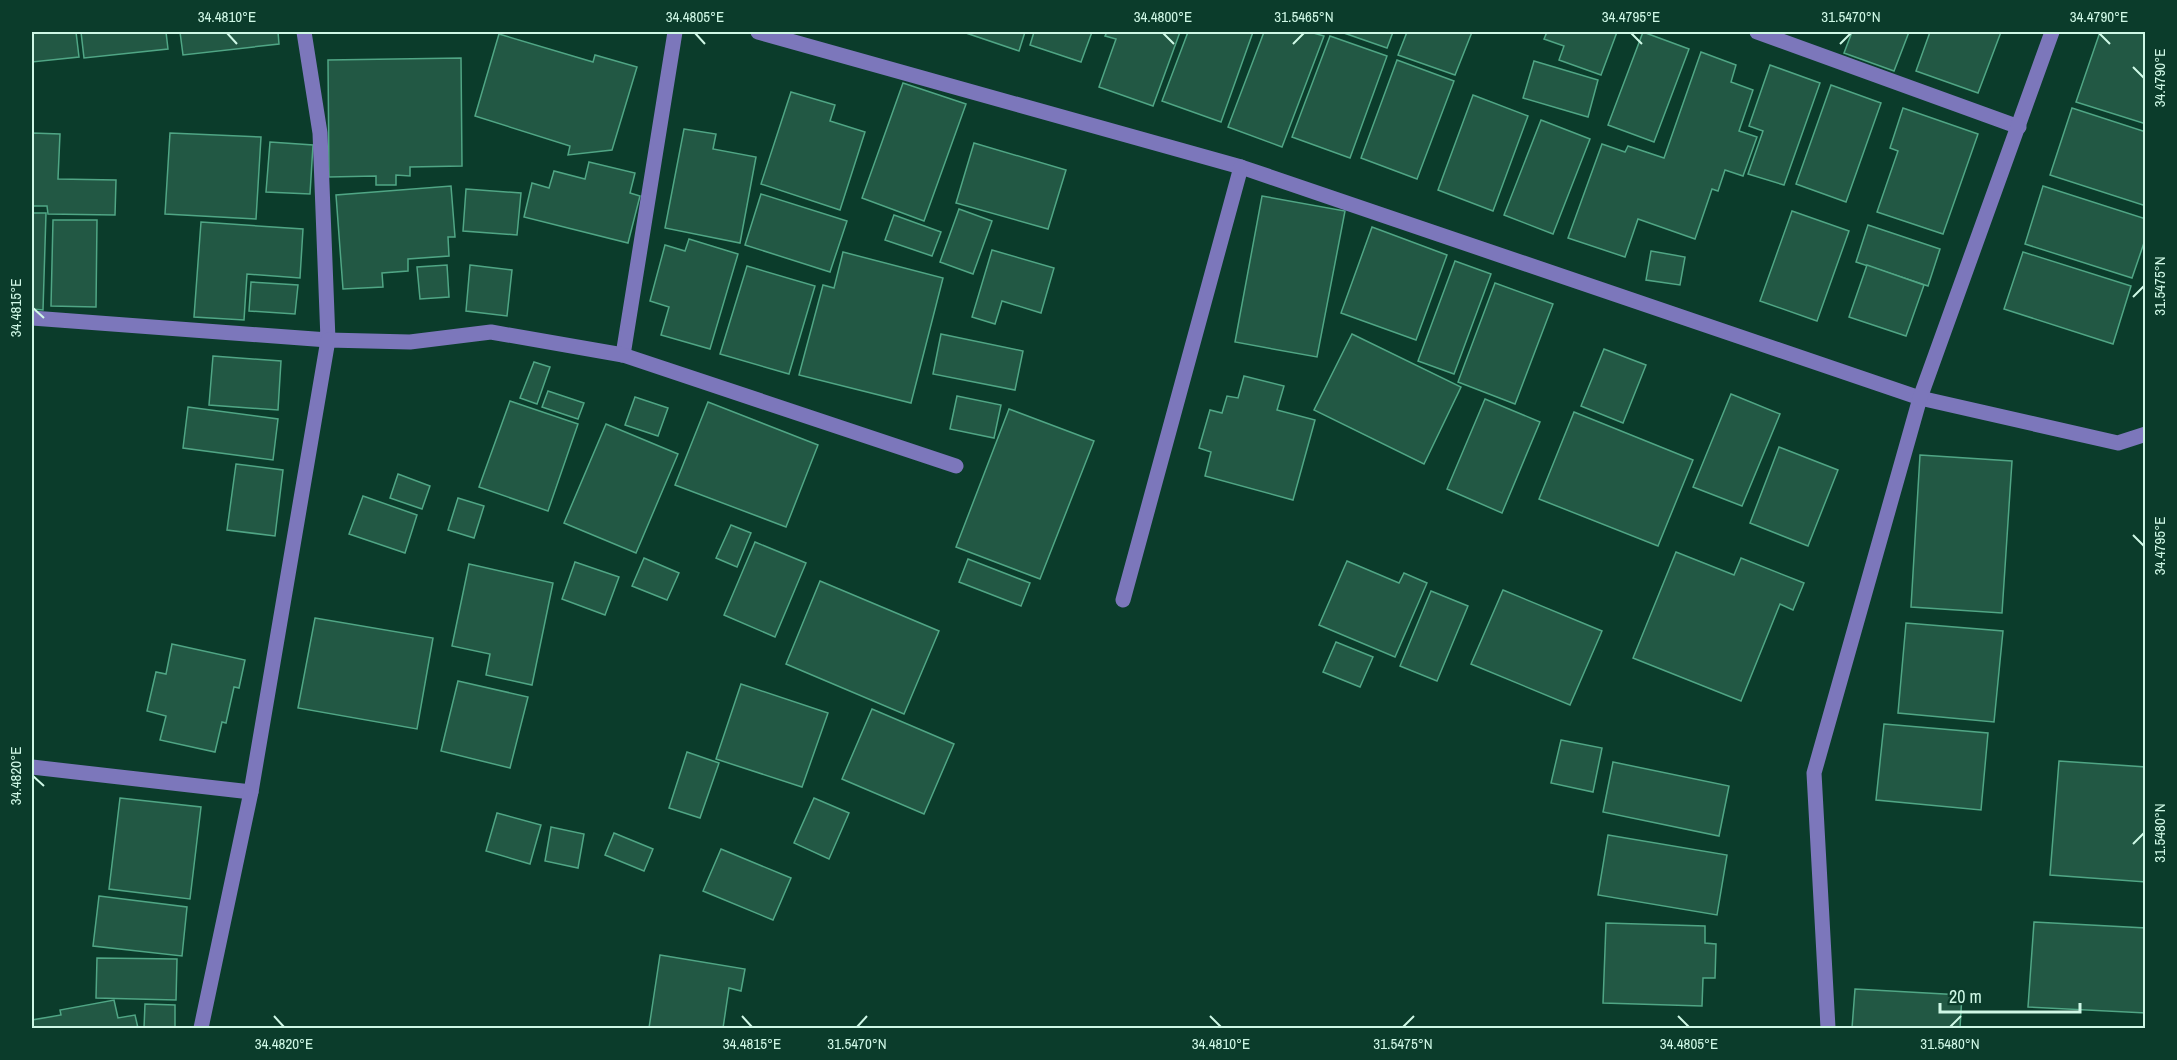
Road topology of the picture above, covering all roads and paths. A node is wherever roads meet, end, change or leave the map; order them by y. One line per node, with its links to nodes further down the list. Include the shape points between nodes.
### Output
1 (304, 32): 9 (street, via 320,133)
2 (675, 32): 10 (street)
3 (758, 32): 7 (street)
4 (1757, 32): 6 (street)
5 (2052, 32): 6 (street)
6 (2019, 128): 11 (street)
7 (1241, 167): 11 (street); 14 (street)
8 (32, 318): 9 (street)
9 (328, 340): 10 (street, via 410,342 491,332); 16 (street)
10 (623, 355): 13 (street)
11 (1920, 398): 12 (street, via 2118,443); 18 (street, via 1814,773)
12 (2145, 434)
13 (956, 466)
14 (1123, 600)
15 (32, 767): 16 (street)
16 (251, 792): 17 (street)
17 (201, 1029)
18 (1828, 1029)

